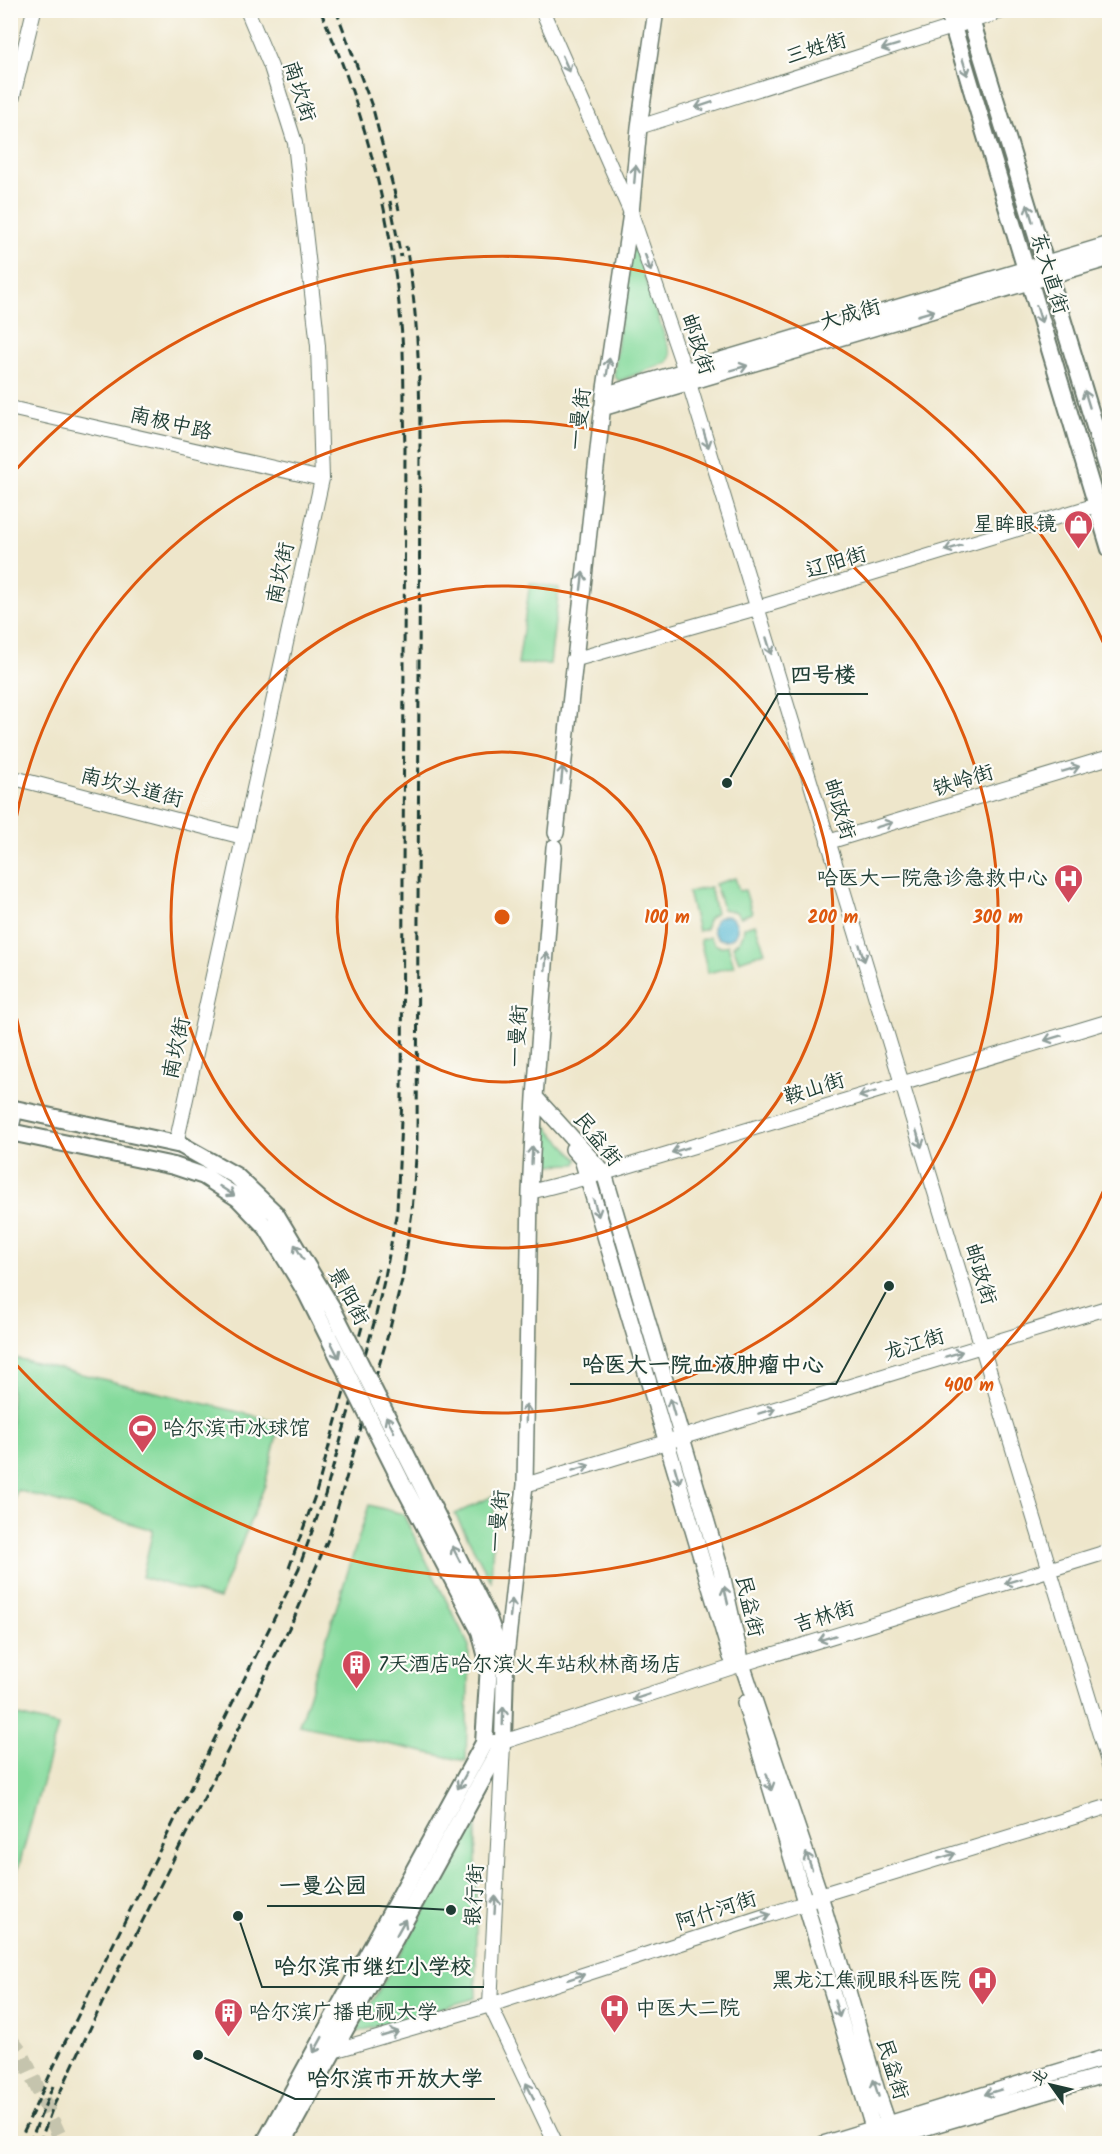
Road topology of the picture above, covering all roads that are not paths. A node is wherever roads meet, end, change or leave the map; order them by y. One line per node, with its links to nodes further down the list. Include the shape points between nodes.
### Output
1 (34, 10): 9 (street)
2 (247, 10): 20 (street, 南坎街, via 295,143 318,346)
3 (542, 10): 11 (street, 邮政街, one-way to 11)
4 (656, 10): 10 (main road, 一曼街)
5 (948, 10): 8 (main road, 东大直街)
6 (1006, 10): 7 (street, 三姓街)
7 (970, 16): 8 (street, 三姓街); 14 (main road, 东大直街, one-way to 7)
8 (953, 27): 10 (street, 三姓街, one-way to 10); 15 (main road, 东大直街, one-way to 15)
9 (10, 108)
10 (639, 127): 11 (main road, 一曼街, one-way to 10)
11 (631, 213): 16 (street, 邮政街, one-way to 16); 17 (main road, 一曼街, one-way to 11)
12 (1110, 244): 14 (main road, 大成街)
13 (1110, 258): 14 (main road, 大成街)
14 (1048, 269): 15 (main road, 大成街); 19 (main road, 东大直街, one-way to 14)
15 (1027, 276): 16 (main road, 大成街); 21 (main road, 东大直街, one-way to 21)
16 (687, 377): 17 (main road, 大成街); 23 (street, 邮政街, one-way to 23)
17 (603, 401): 24 (main road, 一曼街, one-way to 17)
18 (10, 408): 20 (street, 南极中路)
19 (1110, 476)
20 (322, 479): 27 (street, 南坎街)
21 (1103, 502): 22 (main road, 东大直街); 23 (street, 辽阳街, one-way to 23)
22 (1110, 549)
23 (757, 608): 24 (street, 辽阳街); 28 (street, 邮政街, one-way to 28)
24 (573, 660): 31 (main road, 一曼街, one-way to 24)
25 (1110, 757): 28 (street, 铁岭街, one-way to 25)
26 (10, 777): 27 (street, 南坎头道街)
27 (243, 837): 34 (street, 南坎街)
28 (828, 842): 30 (street, 邮政街, one-way to 30)
29 (1110, 1021): 30 (street, 鞍山街, one-way to 30)
30 (902, 1084): 35 (street, 鞍山街, one-way to 35); 39 (street, 邮政街, one-way to 39)
31 (535, 1102): 35 (main road, 民益街); 36 (main road, 民益街, via 582,1159); 37 (main road, 一曼街, one-way to 31)
32 (13, 1108): 33 (main road); 34 (main road, 景阳街)
33 (10, 1132): 41 (main road, 景阳街, one-way to 41, bridge, via 174,1166 204,1176 238,1198 267,1228 306,1292)
34 (179, 1145): 41 (main road, 景阳街, one-way to 34, bridge, via 332,1308 275,1213 236,1176)
35 (604, 1173): 36 (street, 鞍山街); 40 (main road, 民益街, one-way to 35)
36 (587, 1178): 37 (street, 鞍山街); 40 (main road, 民益街, one-way to 40)
37 (530, 1192): 42 (main road, 一曼街, one-way to 37)
38 (1110, 1307): 39 (street, 龙江街)
39 (981, 1346): 40 (street, 龙江街, one-way to 39); 44 (street, 邮政街)
40 (674, 1439): 42 (street, 龙江街, one-way to 40); 45 (main road, 民益街)
41 (409, 1479): 46 (main road, 景阳街, one-way to 41, via 488,1618); 48 (main road, 景阳街, via 480,1631 489,1665)
42 (525, 1485): 46 (main road, 一曼街, one-way to 42)
43 (1110, 1551): 44 (street, 吉林街)
44 (1049, 1570): 45 (street, 吉林街, one-way to 45); 49 (street, 邮政街)
45 (738, 1665): 47 (street, 吉林街, one-way to 47); 51 (main road, 民益街, one-way to 45); 52 (main road, 民益街, one-way to 52)
46 (505, 1666): 47 (main road, 一曼街, one-way to 46)
47 (503, 1742): 48 (street, 吉林街); 53 (street, 银行街, one-way to 47); 54 (main road, 一曼街, one-way to 47)
48 (483, 1743): 59 (main road, one-way to 59)
49 (1110, 1768)
50 (1110, 1806): 51 (street, 阿什河街, one-way to 50)
51 (820, 1895): 52 (street, 阿什河街); 57 (main road, 民益街, one-way to 51)
52 (805, 1904): 53 (street, 阿什河街, one-way to 52); 58 (main road, 民益街, one-way to 58)
53 (490, 2005): 54 (street, 阿什河街, one-way to 53); 61 (street, 银行街, one-way to 53)
54 (333, 2051): 60 (main road, 一曼街)
55 (1110, 2056): 57 (main road, one-way to 57)
56 (1110, 2073): 57 (main road)
57 (892, 2135): 58 (main road)
58 (875, 2139): 62 (main road)
59 (264, 2144)
60 (282, 2144)
61 (556, 2144)
62 (823, 2144)

